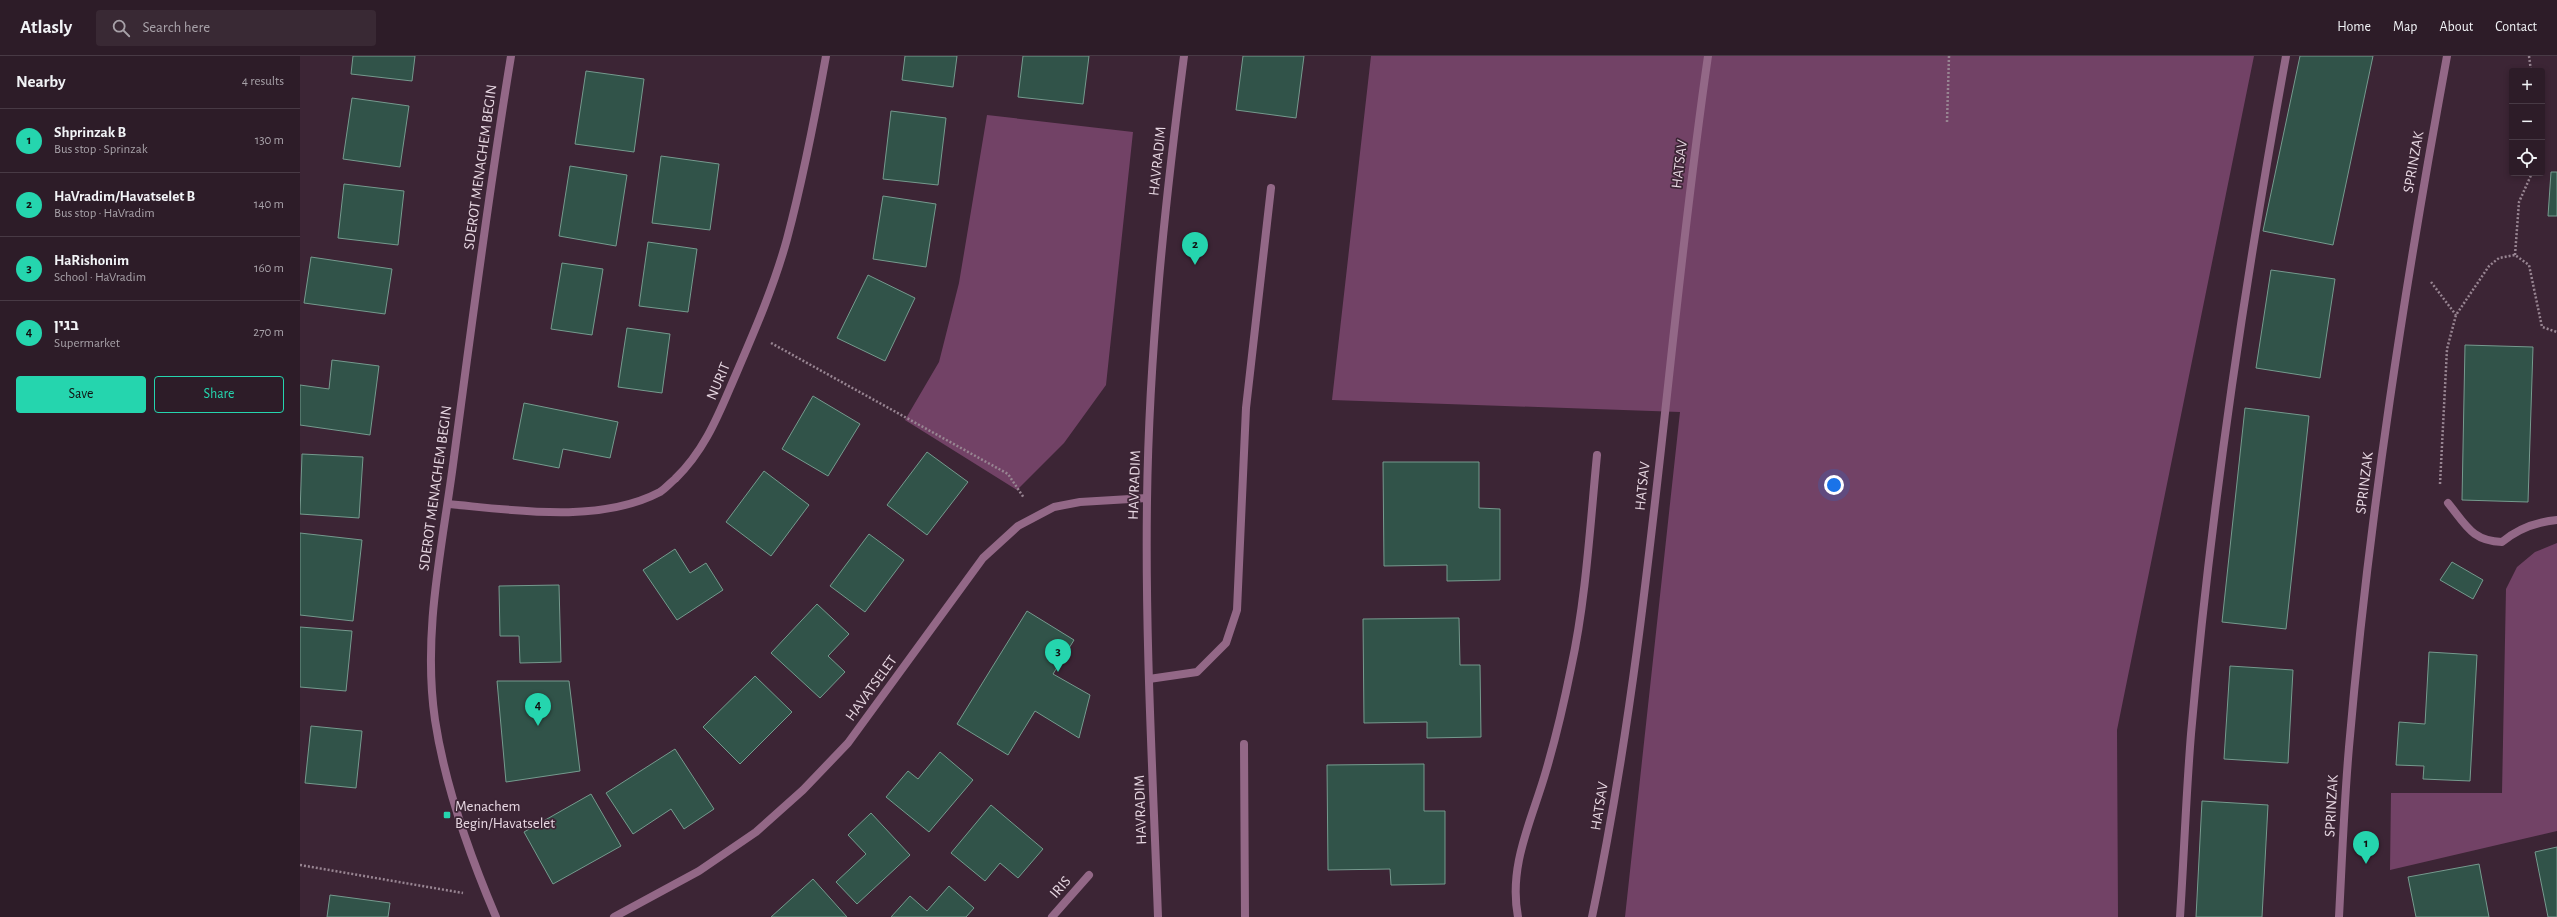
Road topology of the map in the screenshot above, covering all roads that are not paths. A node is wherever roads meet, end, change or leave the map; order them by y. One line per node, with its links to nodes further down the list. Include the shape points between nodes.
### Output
1 (511, 56): 11 (street, SDEROT MENACHEM BEGIN, via 490,186)
2 (826, 56): 11 (street, NURIT, via 812,134 786,240 754,333 712,428 692,463 661,492 627,504 589,511 526,511)
3 (1184, 56): 9 (street, HAVRADIM, via 1171,156 1155,322)
4 (1708, 56): 22 (street, HATSAV, via 1693,161 1642,615 1608,842)
5 (2286, 56): 23 (street, via 2242,306 2218,485 2191,735)
6 (2447, 56): 24 (street, SPRINZAK, via 2412,256 2375,504 2349,748)
7 (1271, 188): 13 (street, via 1246,408 1237,610 1226,643 1197,672)
8 (1597, 455): 21 (street, via 1572,668 1546,771 1517,863 1514,896)
9 (1147, 498): 13 (street, HAVRADIM); 17 (street, HAVATSELET, via 1080,502 1054,507 1018,526 983,558 848,743 803,790 756,832 699,871)
10 (2448, 503): 12 (street, via 2475,536 2486,542 2502,542 2514,532 2540,522)
11 (448, 504): 16 (street, SDEROT MENACHEM BEGIN, via 433,590 431,655 435,718 447,778)
12 (2557, 520)
13 (1149, 679): 19 (street, HAVRADIM)
14 (1244, 744): 20 (street)
15 (1089, 875): 18 (street, IRIS)
16 (496, 917)
17 (614, 917)
18 (1052, 917)
19 (1158, 917)
20 (1245, 917)
21 (1518, 917)
22 (1592, 917)
23 (2180, 917)
24 (2339, 917)

